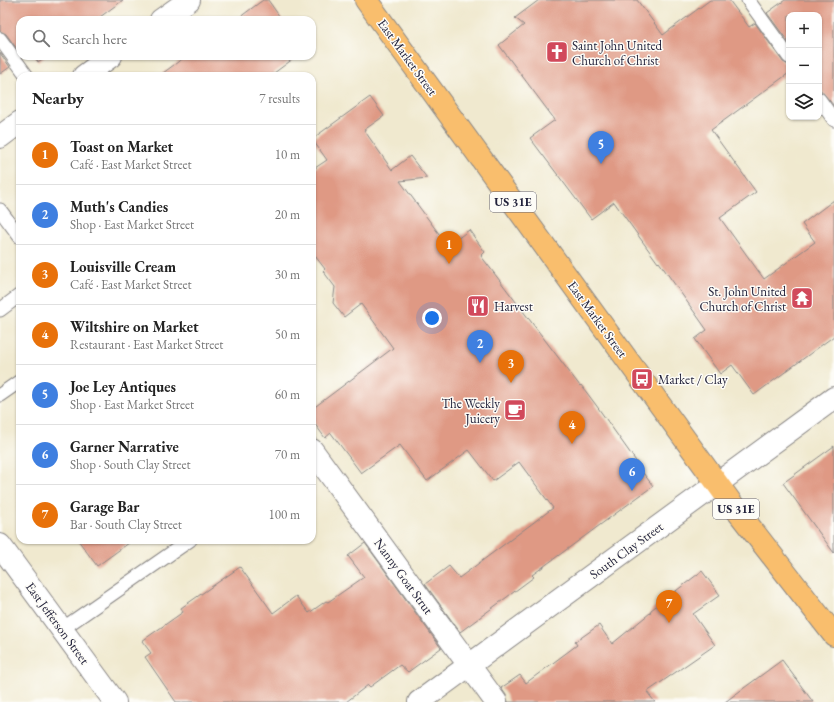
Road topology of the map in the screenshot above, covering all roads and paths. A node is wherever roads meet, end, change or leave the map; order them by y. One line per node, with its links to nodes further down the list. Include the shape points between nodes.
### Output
1 (189, 0): 4 (street)
2 (366, 0): 22 (main road, East Market Street / US 31E)
3 (748, 0): 6 (lane)
4 (167, 16)
5 (0, 39): 8 (lane)
6 (786, 53)
7 (106, 60): 9 (street)
8 (24, 72)
9 (90, 72)
10 (822, 103): 11 (lane)
11 (834, 120)
12 (16, 125): 13 (street)
13 (0, 137)
14 (0, 210): 15 (lane)
15 (16, 232)
16 (16, 298): 17 (lane)
17 (0, 310)
18 (16, 384): 19 (lane)
19 (0, 395)
20 (834, 398): 22 (street, South Clay Street)
21 (316, 455): 27 (street, Nanny Goat Strut)
22 (718, 483): 26 (main road, East Market Street / US 31E); 27 (street, South Clay Street)
23 (184, 544): 25 (lane)
24 (0, 545): 25 (street, East Jefferson Street)
25 (62, 629): 28 (street, East Jefferson Street)
26 (834, 635)
27 (469, 665): 29 (street, South Clay Street); 30 (street, Nanny Goat Strut)
28 (116, 702)
29 (419, 702)
30 (496, 702)

